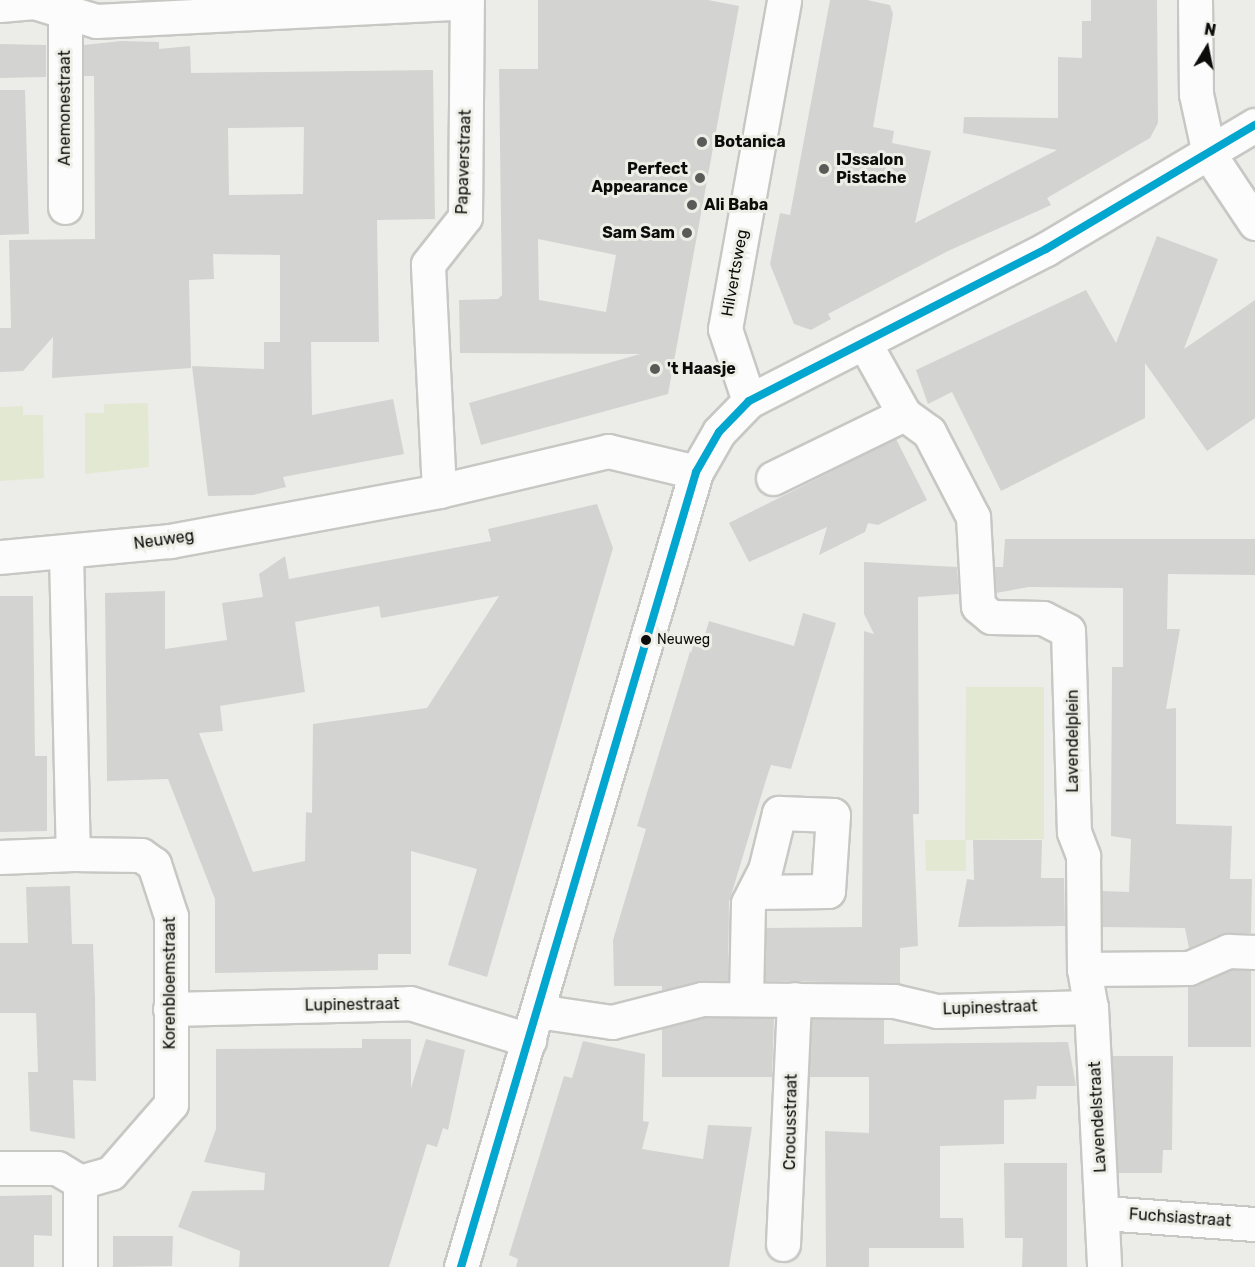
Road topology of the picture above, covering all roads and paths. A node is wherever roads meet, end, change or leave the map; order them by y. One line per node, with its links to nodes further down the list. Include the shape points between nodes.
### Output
1 (784, 0): 11 (street, Hilvertsweg, via 725,329)
2 (1196, 0): 7 (street, via 1196,94)
3 (467, 1): 5 (street, via 96,21); 15 (street, Papaverstraat, via 465,217 428,264)
4 (0, 4): 5 (street)
5 (65, 8): 8 (street, Anemonestraat)
6 (1255, 125): 7 (street)
7 (1209, 154): 9 (street); 10 (street, via 1046,249)
8 (65, 207)
9 (1255, 223)
10 (864, 342): 11 (street); 12 (street)
11 (749, 401): 13 (street, via 719,432)
12 (904, 414): 14 (street); 22 (street, Lavendelplein, via 929,432 973,517 978,606 984,614 1043,618 1068,631 1074,832 1083,856)
13 (696, 472): 15 (street, Neuweg, via 608,451); 27 (street)
14 (773, 478)
15 (439, 491): 16 (street, Neuweg, via 170,541)
16 (66, 552): 17 (street, Neuweg); 18 (street)
17 (0, 557)
18 (73, 854): 19 (street, Korenbloemstraat); 26 (street, Korenbloemstraat, via 141,855 154,864 171,916)
19 (0, 857)
20 (754, 892): 20 (street, via 779,806 833,815 828,891); 23 (street, via 748,903)
21 (1255, 952): 22 (street, via 1228,951 1189,968)
22 (1084, 969): 25 (street, Lavendelstraat)
23 (746, 999): 24 (street, Lupinestraat); 27 (street, Lupinestraat, via 702,999 612,1022)
24 (794, 999): 25 (street, Lupinestraat, via 894,1000 937,1011); 32 (street, Crocusstraat)
25 (1092, 1007): 30 (street, Lavendelstraat)
26 (170, 1009): 27 (street, Lupinestraat, via 410,1003); 29 (street, Korenbloemstraat, via 171,1104 111,1173)
27 (533, 1025): 34 (street)
28 (0, 1168): 29 (street, via 57,1168)
29 (80, 1182): 33 (street)
30 (1104, 1213): 31 (street, Fuchsiastraat); 35 (street, Lavendelstraat)
31 (1255, 1224)
32 (783, 1244)
33 (80, 1267)
34 (461, 1267)
35 (1104, 1267)

